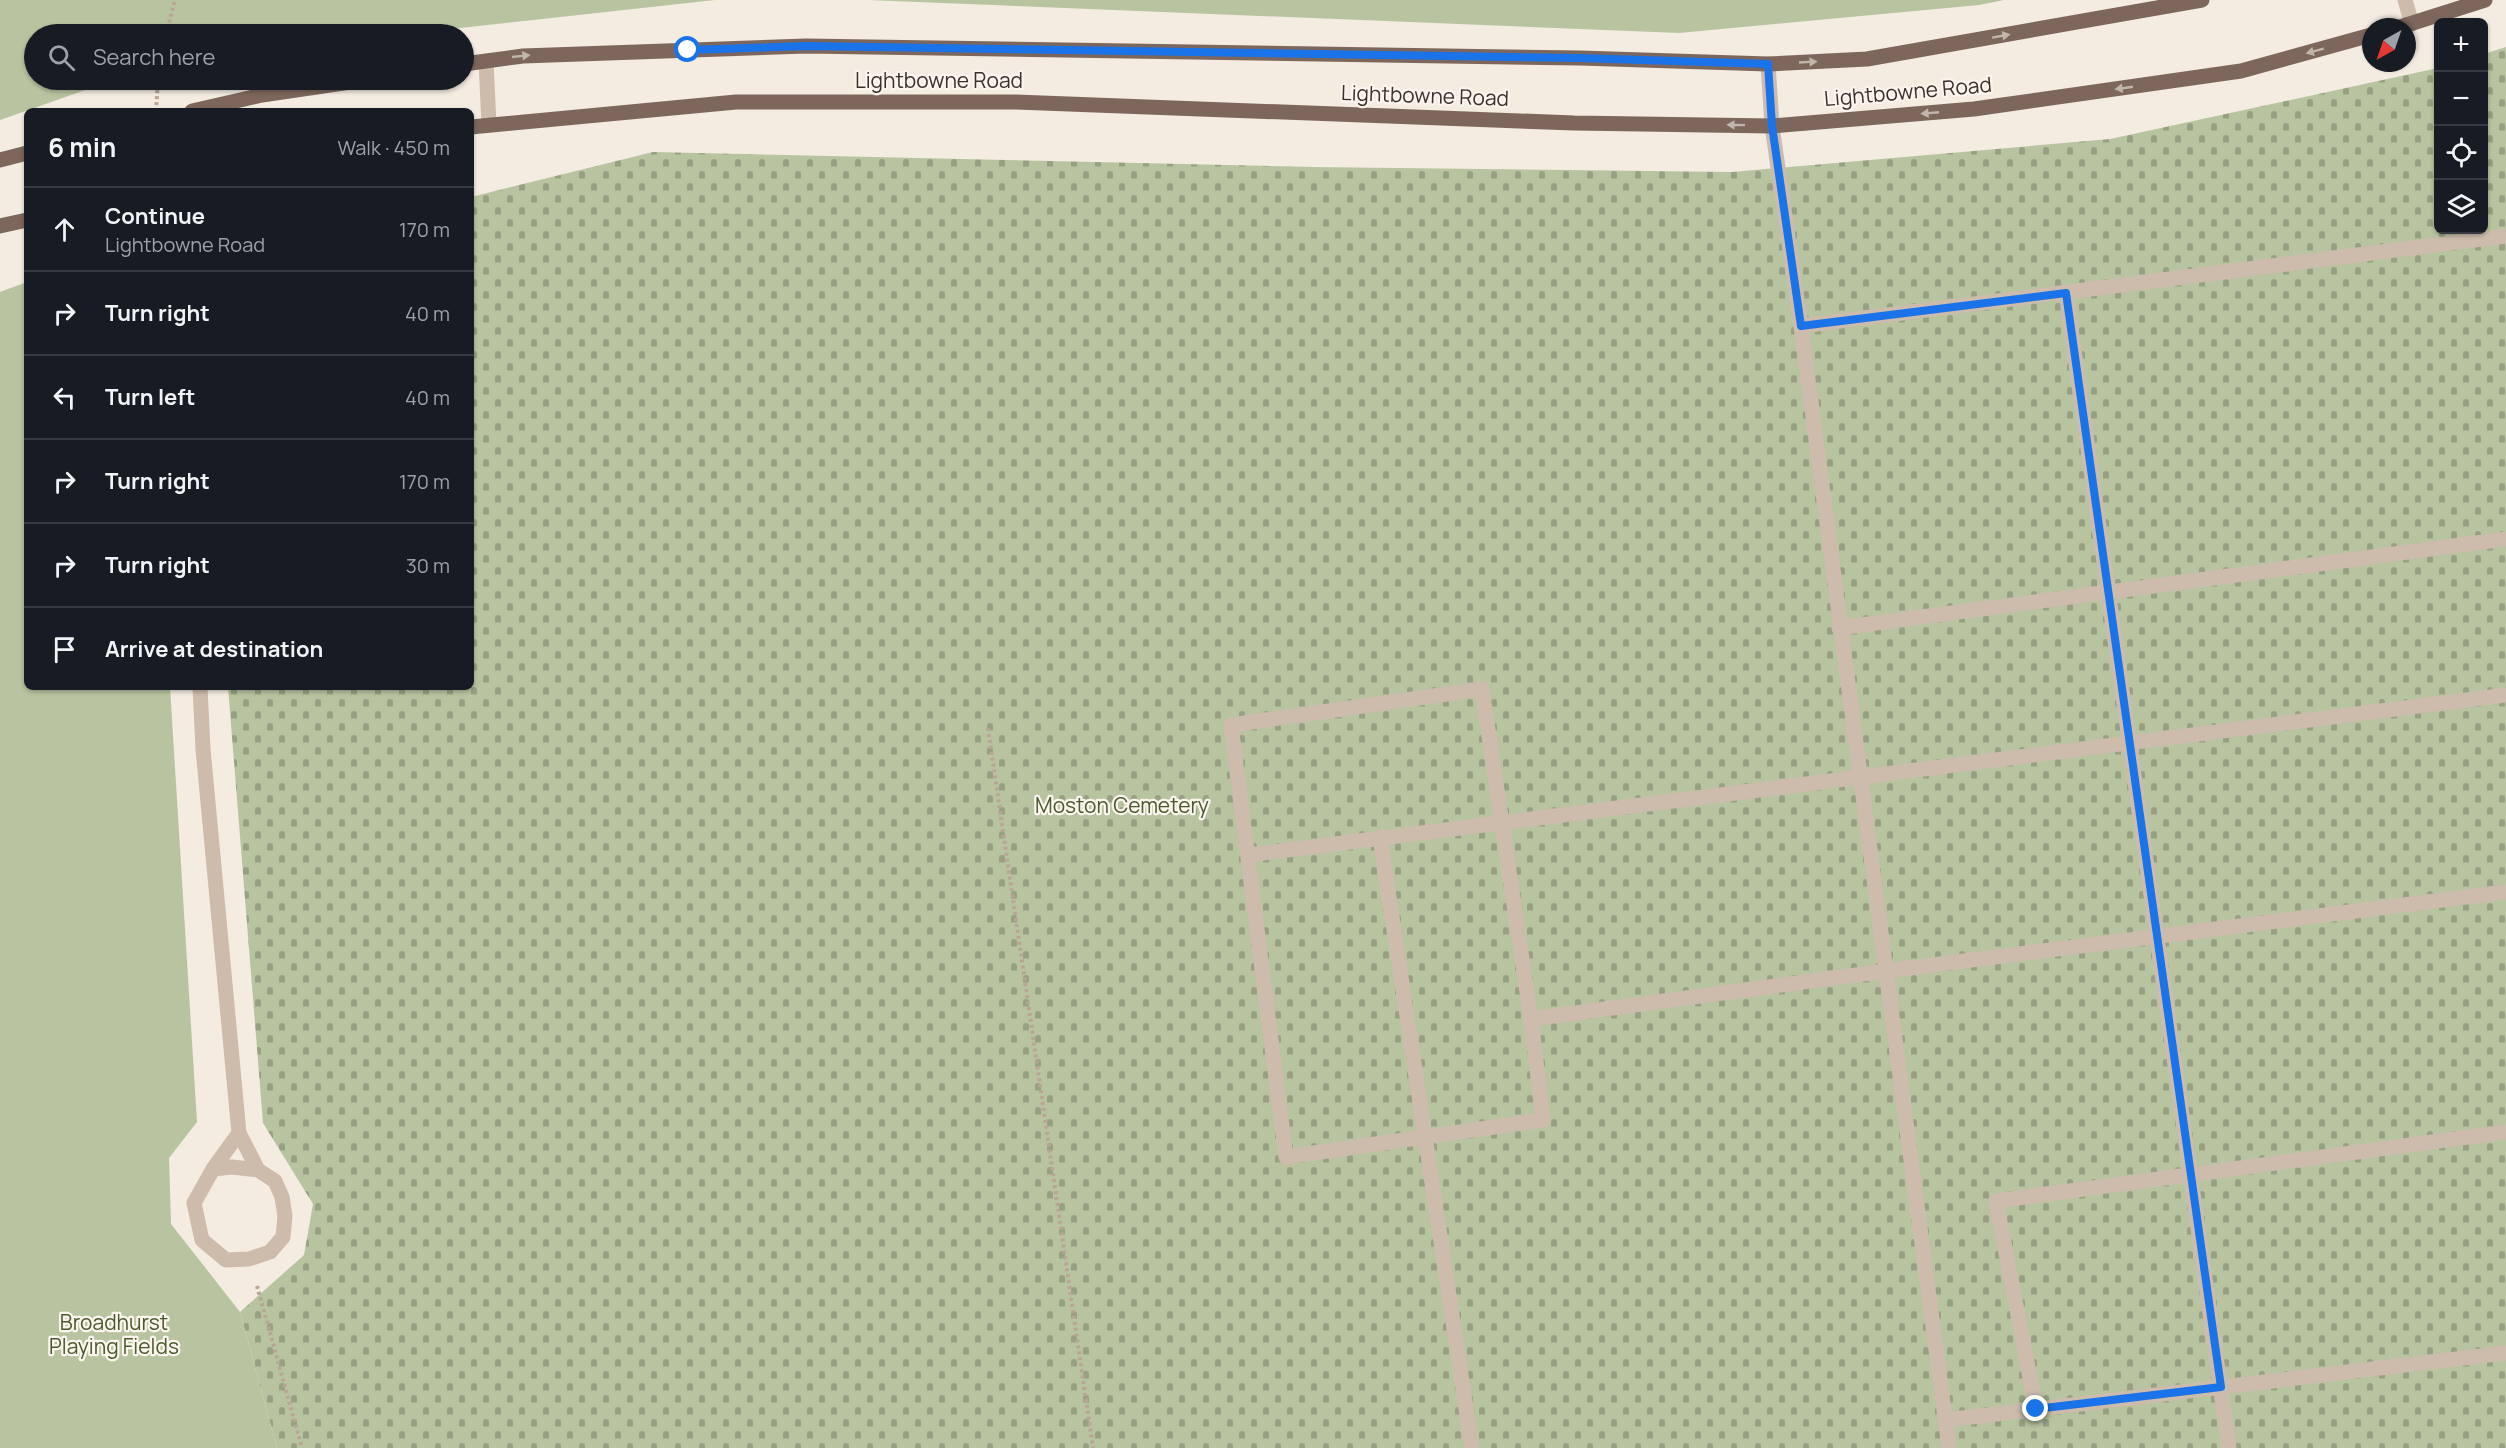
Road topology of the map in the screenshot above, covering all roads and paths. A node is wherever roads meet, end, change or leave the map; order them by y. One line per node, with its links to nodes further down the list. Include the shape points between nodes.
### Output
1 (175, 0): 7 (path)
2 (2202, 0): 11 (main road, Lightbowne Road, one-way to 2, via 1867,59)
3 (2405, 0): 5 (lane)
4 (2485, 0): 6 (main road)
5 (2406, 18)
6 (2416, 22)
7 (169, 24)
8 (2362, 37): 17 (main road, Lightbowne Road, one-way to 17, via 2241,71 1974,109)
9 (486, 61): 10 (main road, Lightbowne Road); 11 (main road, Lightbowne Road, one-way to 11, via 523,56 806,46); 16 (lane)
10 (474, 63)
11 (1768, 64): 17 (lane)
12 (157, 90): 14 (path)
13 (296, 90): 15 (main road)
14 (156, 108)
15 (205, 108)
16 (489, 125): 17 (main road, Lightbowne Road, one-way to 16, via 1574,123 1015,102 736,102); 18 (main road, Lightbowne Road)
17 (1772, 126): 25 (lane)
18 (474, 127)
19 (24, 154): 20 (main road)
20 (0, 160)
21 (24, 221): 22 (main road)
22 (0, 226)
23 (2506, 236): 24 (lane)
24 (2066, 293): 25 (lane); 27 (lane)
25 (1801, 326): 28 (lane)
26 (2506, 539): 27 (lane)
27 (2109, 593): 28 (lane); 32 (lane)
28 (1839, 628): 33 (lane)
29 (200, 690): 42 (lane)
30 (2506, 694): 32 (lane)
31 (988, 728): 53 (path)
32 (2130, 742): 33 (lane); 38 (lane)
33 (1860, 777): 34 (lane); 39 (lane)
34 (1502, 822): 35 (lane); 36 (lane, via 1482,689 1232,724); 40 (lane)
35 (1380, 837): 36 (lane); 43 (lane)
36 (1248, 855): 43 (lane, via 1286,1157)
37 (2506, 892): 38 (lane)
38 (2157, 936): 39 (lane); 46 (lane)
39 (1885, 971): 40 (lane); 51 (lane)
40 (1531, 1019): 43 (lane, via 1543,1120)
41 (2506, 1132): 46 (lane)
42 (239, 1133): 44 (lane); 45 (lane)
43 (1425, 1137): 54 (lane)
44 (213, 1169): 45 (lane); 47 (lane, via 194,1203 202,1240 226,1260)
45 (258, 1170): 47 (lane, via 275,1181 282,1197 284,1237 270,1252)
46 (2191, 1174): 49 (lane); 50 (lane, via 1996,1201)
47 (249, 1259): 52 (path)
48 (2506, 1353): 49 (lane)
49 (2221, 1387): 50 (lane); 56 (lane)
50 (2036, 1409): 51 (lane)
51 (1946, 1420): 55 (lane)
52 (302, 1448)
53 (1093, 1448)
54 (1472, 1448)
55 (1950, 1448)
56 (2229, 1448)

